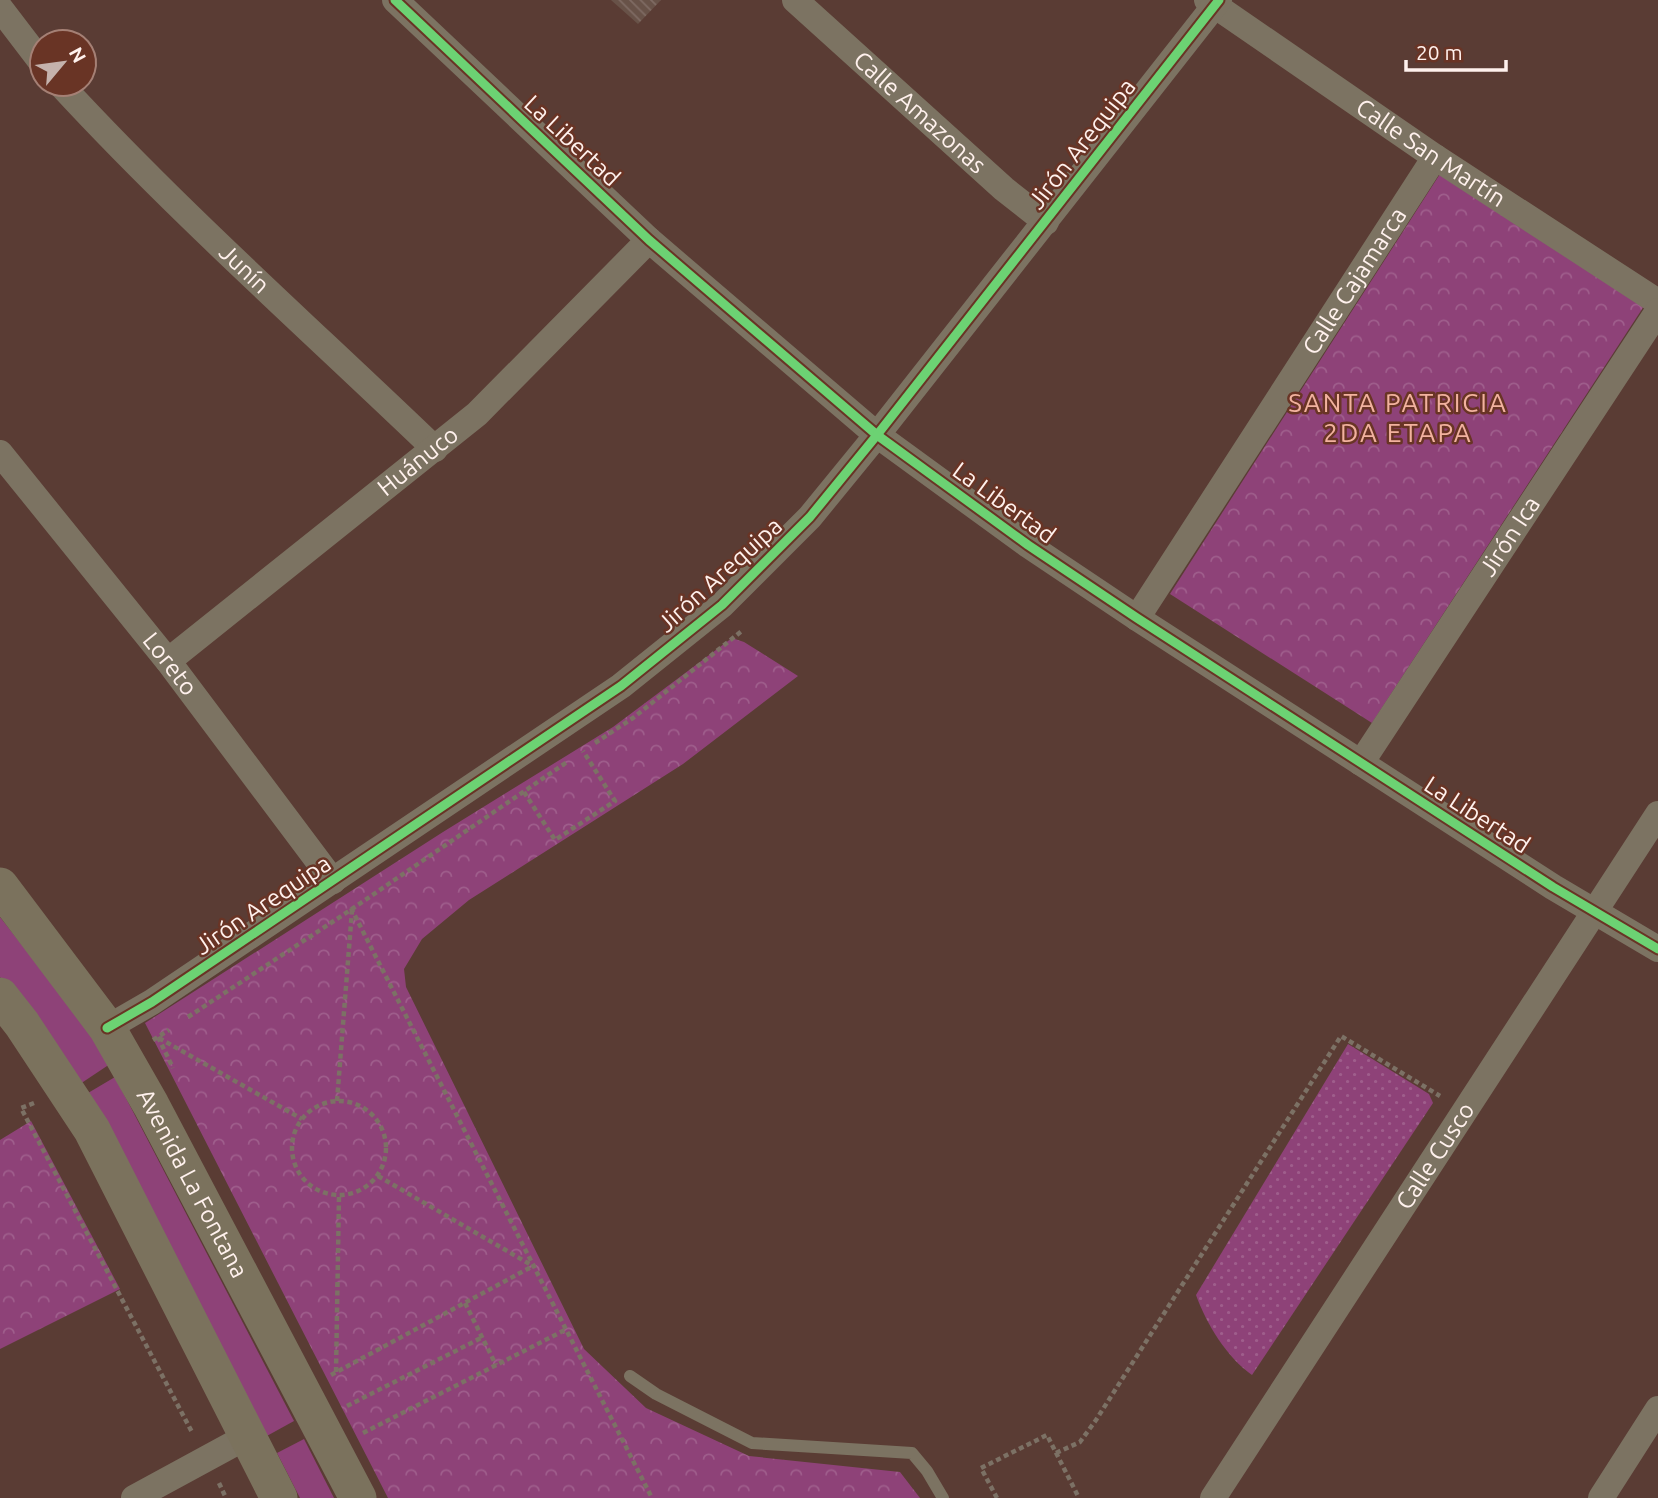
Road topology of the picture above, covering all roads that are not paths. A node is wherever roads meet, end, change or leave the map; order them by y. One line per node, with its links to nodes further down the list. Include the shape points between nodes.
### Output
1 (395, 0): 9 (street, La Libertad)
2 (794, 0): 8 (street, Calle Amazonas)
3 (1213, 2): 7 (street, Calle San Martín); 8 (street, Jirón Arequipa)
4 (0, 8): 5 (street)
5 (28, 45)
6 (73, 98): 13 (street, Junín, via 206,233)
7 (1435, 157): 10 (street, Calle San Martín); 15 (street, Calle Cajamarca)
8 (1046, 222): 12 (street, Jirón Arequipa)
9 (649, 240): 12 (street, La Libertad); 13 (street, Huánuco, via 511,382)
10 (1658, 302)
11 (1658, 311): 17 (street, Jirón Ica)
12 (877, 435): 15 (street, La Libertad); 19 (street, Jirón Arequipa, via 810,517 722,606 621,686)
13 (435, 449): 16 (street, Huánuco)
14 (0, 453): 16 (street, Loreto)
15 (1137, 618): 17 (street, La Libertad)
16 (168, 661): 19 (street, Loreto)
17 (1360, 763): 21 (street, La Libertad)
18 (1658, 814): 21 (street, Calle Cusco)
19 (333, 881): 24 (street, Jirón Arequipa)
20 (0, 886): 24 (main road, Avenida La Fontana)
21 (1595, 911): 22 (street, La Libertad); 32 (street, Calle Cusco)
22 (1658, 949)
23 (0, 996): 27 (main road, via 92,1130)
24 (107, 1028): 30 (main road, Avenida La Fontana)
25 (630, 1376): 31 (lane, via 752,1443 912,1453)
26 (1658, 1409): 33 (street)
27 (247, 1436): 28 (street); 29 (main road)
28 (134, 1498)
29 (279, 1498)
30 (358, 1498)
31 (943, 1498)
32 (1213, 1498)
33 (1601, 1498)

